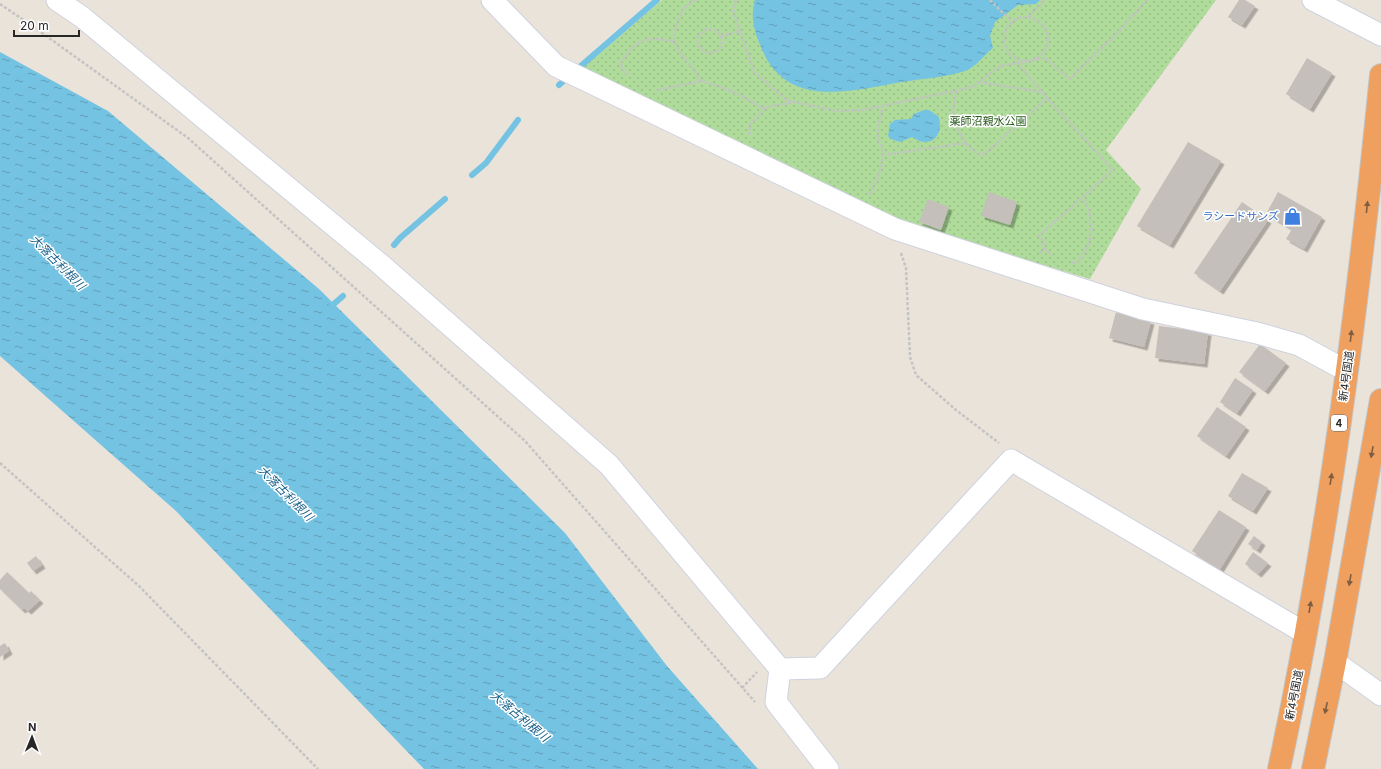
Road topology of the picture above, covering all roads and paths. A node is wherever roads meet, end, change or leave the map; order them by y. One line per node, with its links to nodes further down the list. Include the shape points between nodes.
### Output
1 (57, 0): 43 (street, via 82,17 379,263 609,465)
2 (492, 0): 32 (street, via 558,67)
3 (695, 0): 15 (path, via 685,6 681,14 674,36)
4 (736, 0): 12 (path, via 733,10)
5 (990, 0): 11 (path)
6 (1045, 0): 10 (path)
7 (1147, 0): 16 (path, via 1070,79 1045,58)
8 (1313, 0): 13 (street)
9 (0, 4): 45 (path, via 188,138 525,441)
10 (1028, 17): 11 (path); 16 (path, via 1040,21 1048,33 1043,53)
11 (1012, 22): 16 (path, via 1005,34 1007,48 1016,58)
12 (740, 31): 14 (path); 26 (path, via 754,72 786,100)
13 (1381, 35)
14 (721, 36): 14 (path, via 722,44 714,52 707,52 699,44 700,36 708,29 716,30)
15 (675, 42): 19 (path, via 661,39 643,40 632,47 620,63); 20 (path, via 679,52)
16 (1030, 60): 17 (path)
17 (1017, 63): 21 (path, via 1000,66); 24 (path)
18 (1381, 75): 37 (highway, 新4号国道 / 4, one-way to 18)
19 (631, 79)
20 (702, 81): 22 (path, via 657,91); 26 (path, via 734,92 764,108)
21 (979, 82): 23 (path, via 973,87); 24 (path)
22 (651, 88)
23 (956, 91): 27 (path); 28 (path, via 952,121)
24 (1042, 92): 25 (path)
25 (1047, 98): 28 (path, via 984,155 973,151); 31 (path, via 1113,170)
26 (795, 102): 27 (path, via 836,111)
27 (884, 106): 29 (path, via 879,121 878,137)
28 (966, 143): 29 (path)
29 (883, 155): 30 (path, via 880,173)
30 (869, 195)
31 (1083, 197): 33 (path, via 1039,236 1043,241); 35 (path, via 1090,208 1092,232 1086,251 1079,261)
32 (895, 230): 36 (street); 39 (path, via 906,268 910,357 916,375 1004,447)
33 (1043, 248): 34 (path); 36 (path, via 1044,250)
34 (1054, 258)
35 (1068, 264)
36 (1014, 268): 37 (street, via 1143,309 1257,333 1299,345)
37 (1347, 371): 41 (highway, 新4号国道 / 4, one-way to 37)
38 (1381, 400): 42 (highway, one-way to 42)
39 (1012, 460): 41 (street); 43 (street, via 820,668)
40 (0, 463): 46 (path, via 139,586)
41 (1305, 633): 48 (highway, 新4号国道 / 4)
42 (1335, 662): 44 (street); 49 (highway, one-way to 49)
43 (780, 668): 47 (street, via 776,702)
44 (1381, 695)
45 (757, 705)
46 (318, 769)
47 (828, 769)
48 (1279, 769)
49 (1313, 769)

